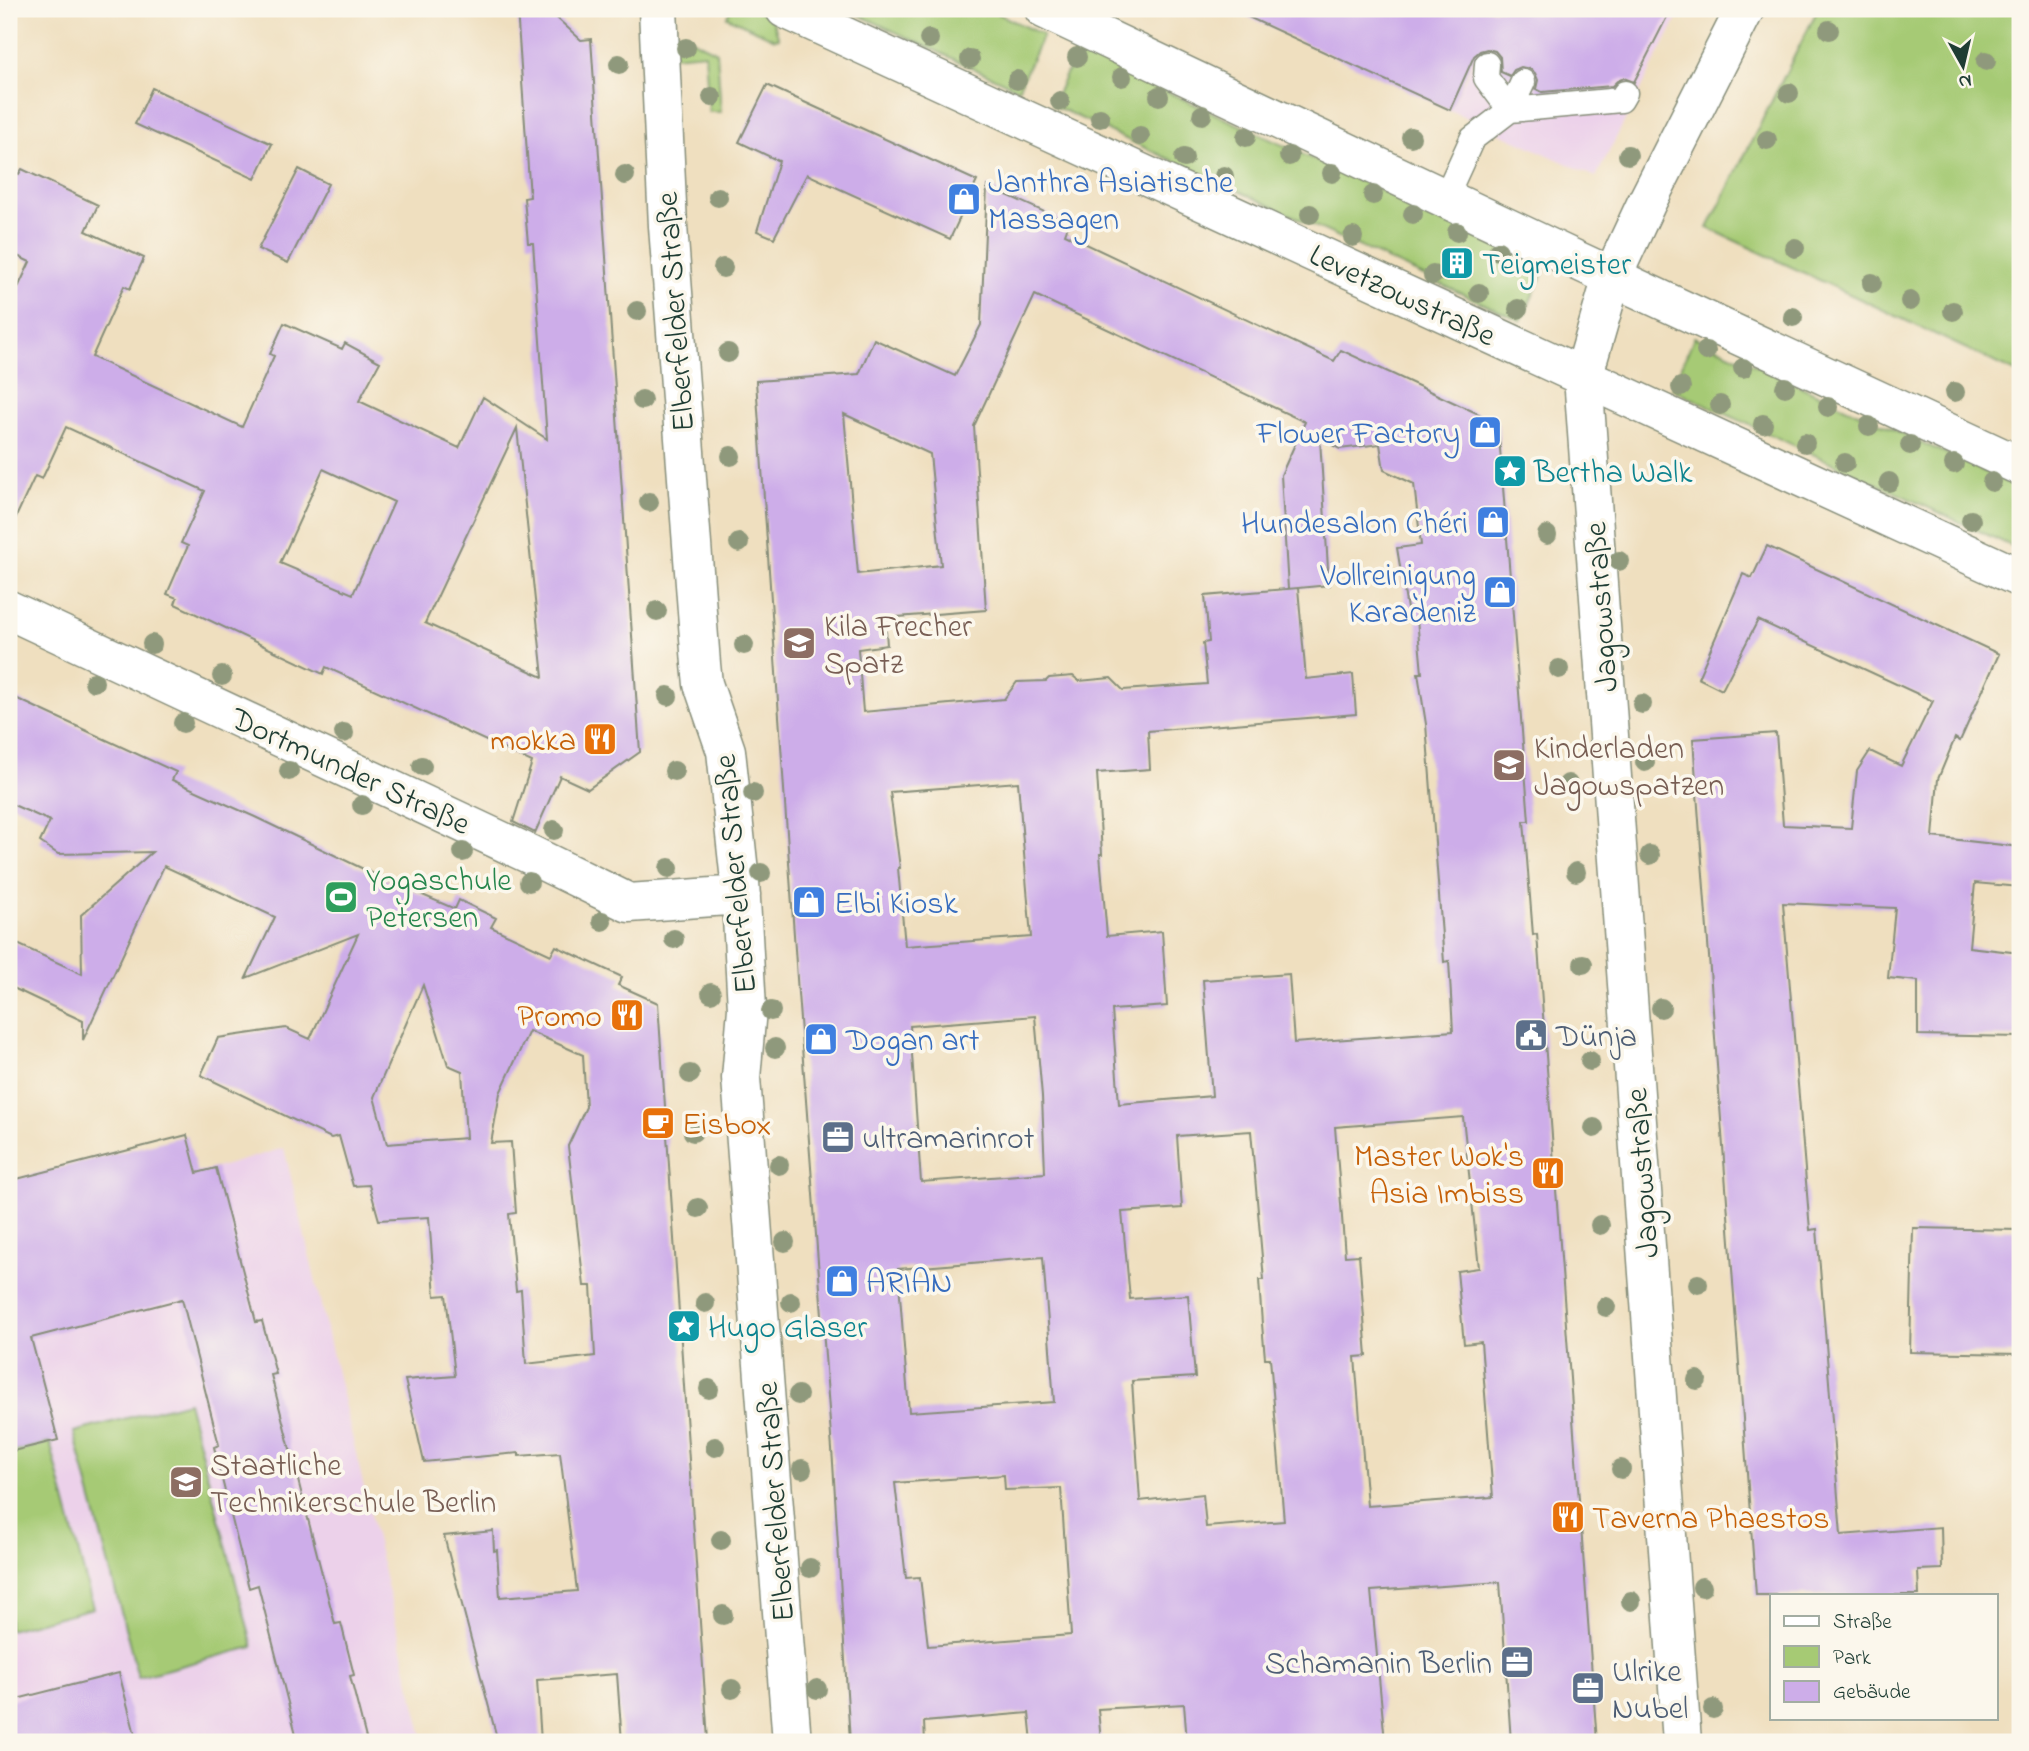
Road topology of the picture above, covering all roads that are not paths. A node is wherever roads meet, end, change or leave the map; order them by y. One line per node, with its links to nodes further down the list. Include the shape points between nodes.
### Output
1 (658, 9): 15 (street, Elberfelder Straße, via 666,191 701,664 703,684 726,751)
2 (785, 9): 11 (street, Levetzowstraße)
3 (1044, 9): 9 (street)
4 (1741, 10): 10 (street, Jagowstraße)
5 (1486, 64): 8 (lane, via 1486,78)
6 (1523, 82): 8 (lane)
7 (1625, 93): 8 (lane, via 1621,100 1571,100)
8 (1510, 110): 9 (lane, via 1472,139)
9 (1445, 198): 10 (street)
10 (1612, 277): 11 (street, Jagowstraße); 12 (street)
11 (1583, 377): 13 (street, Levetzowstraße); 17 (street, Jagowstraße)
12 (2020, 466)
13 (2020, 578)
14 (9, 610): 15 (street, Dortmunder Straße, via 629,903)
15 (741, 895): 16 (street, Elberfelder Straße, via 747,1009 741,1078)
16 (792, 1742)
17 (1682, 1742)

